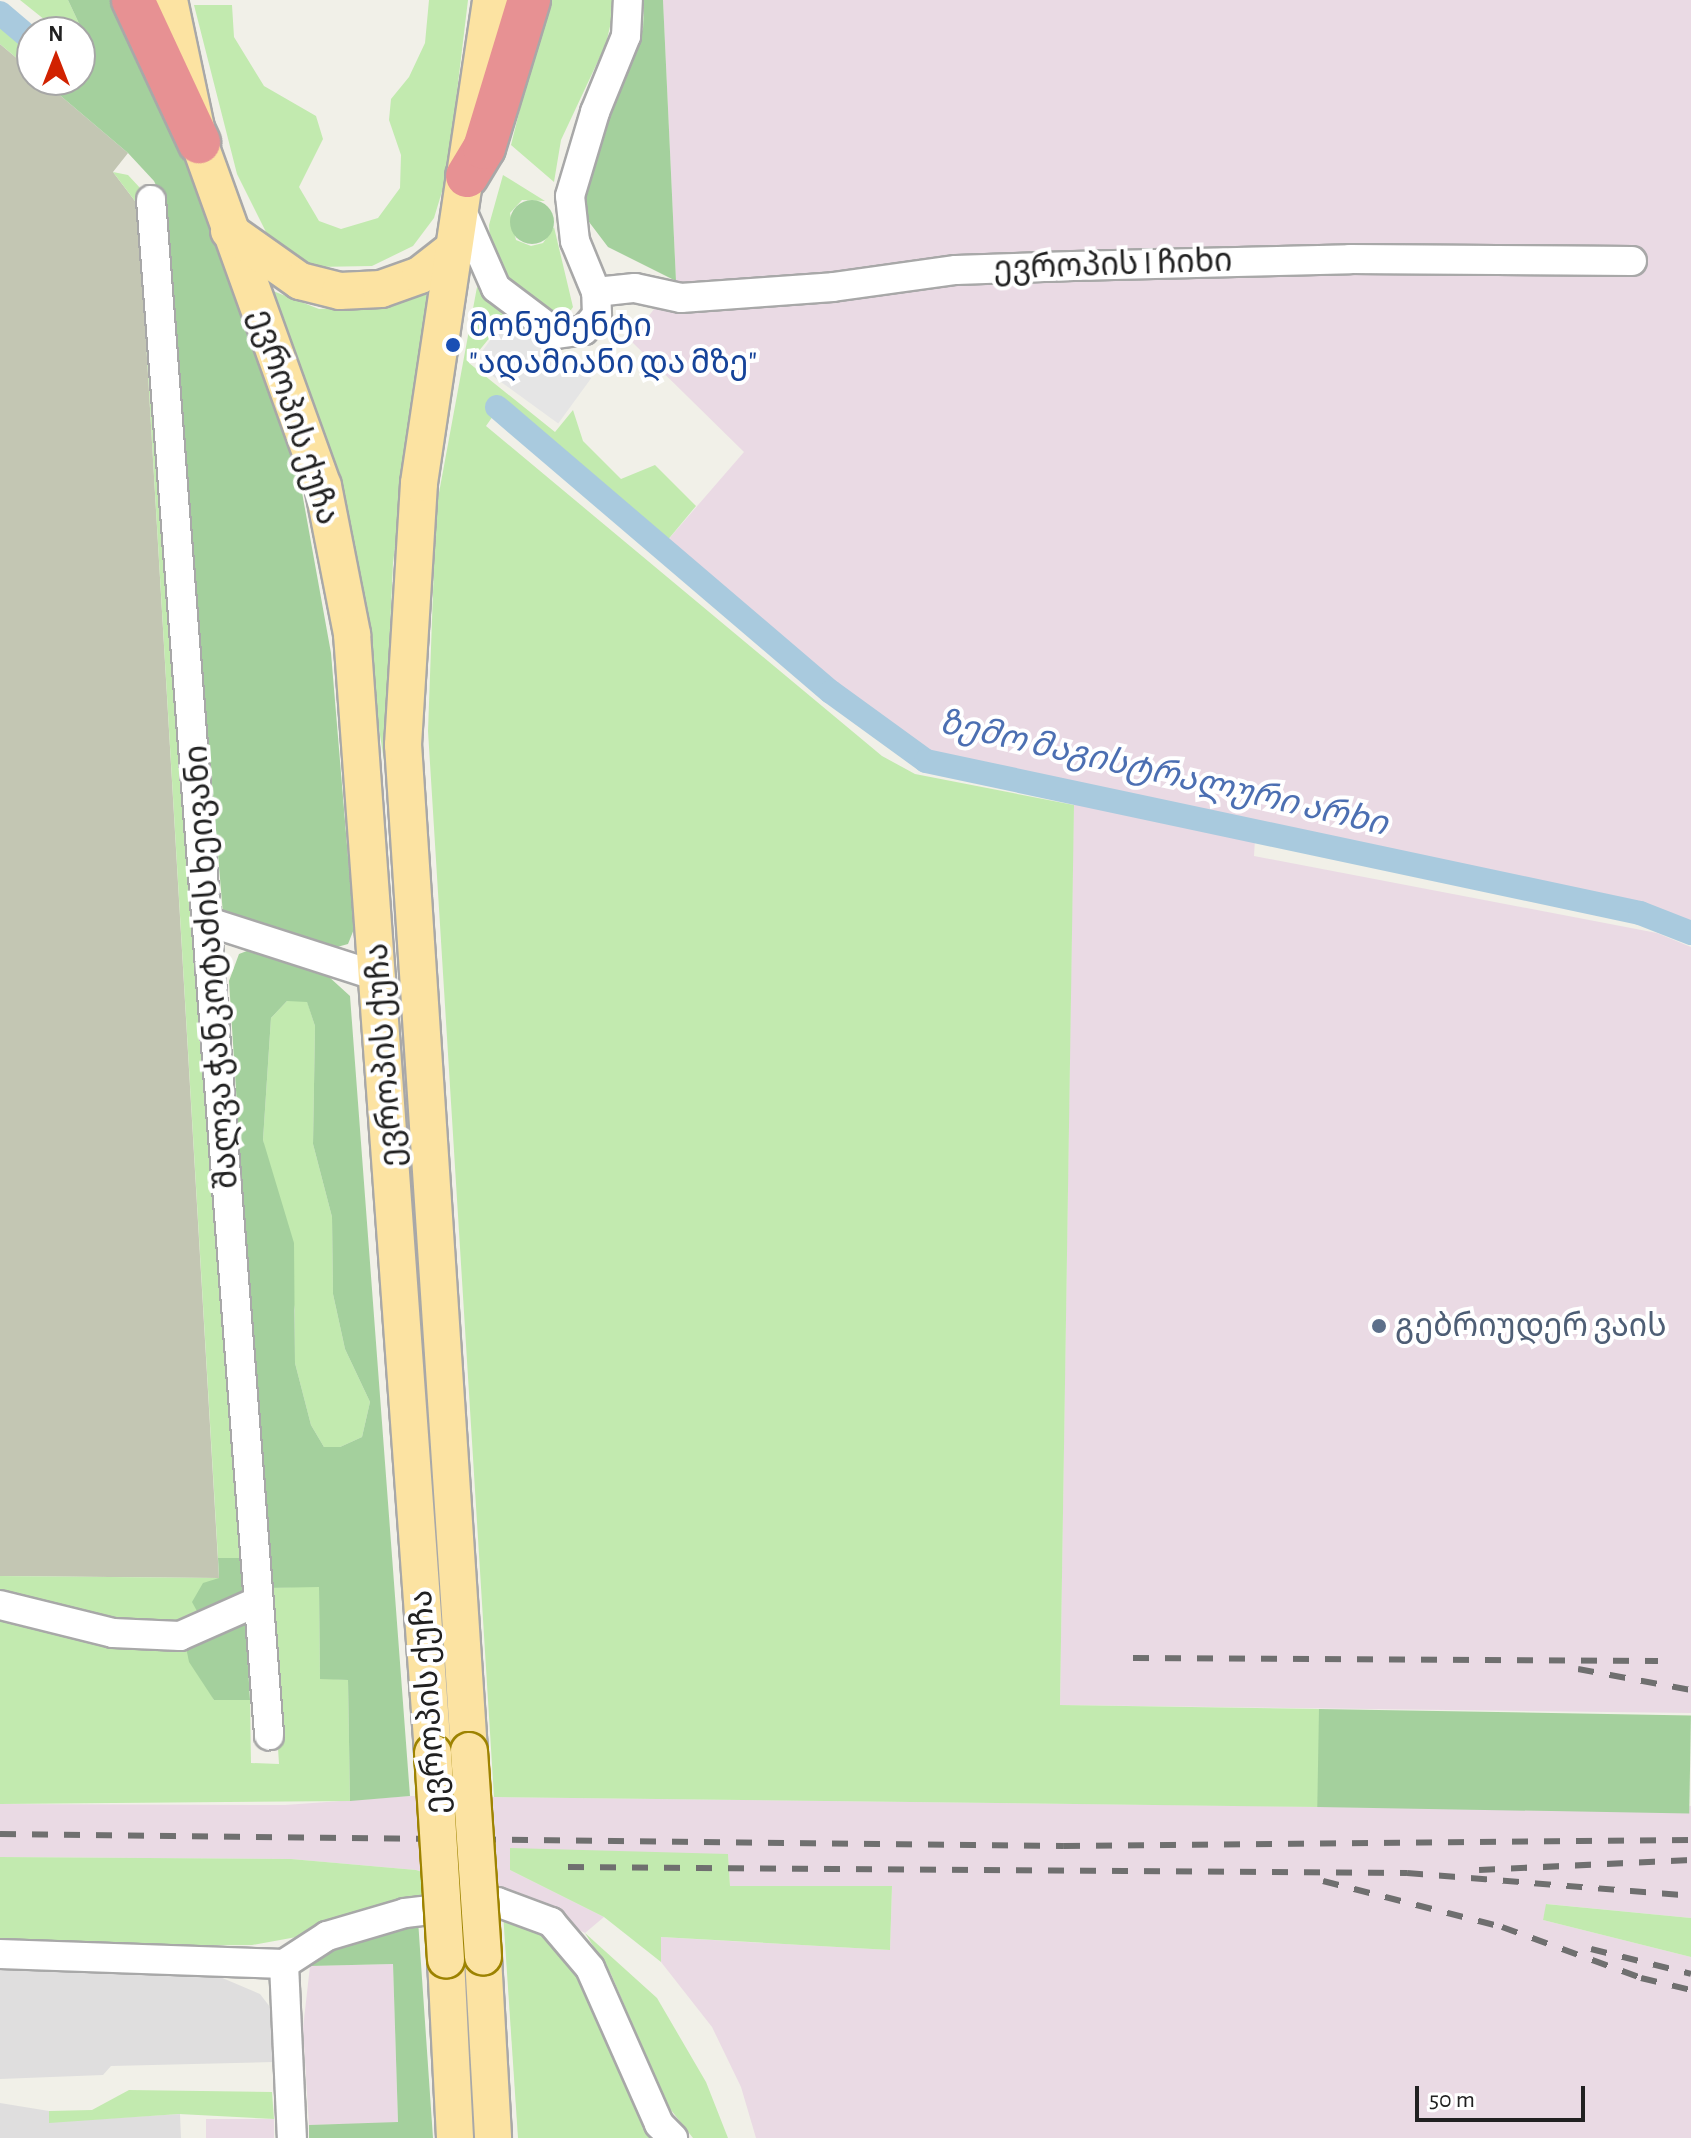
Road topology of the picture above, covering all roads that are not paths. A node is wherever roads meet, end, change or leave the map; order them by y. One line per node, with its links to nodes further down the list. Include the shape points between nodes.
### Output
1 (133, 0): 6 (highway)
2 (169, 0): 6 (main road, ევროპის ქუჩა)
3 (491, 0): 7 (main road, ევროპის ქუჩა)
4 (529, 0): 7 (highway, via 484,148)
5 (628, 0): 12 (street, via 626,36 570,196 575,241)
6 (199, 142): 9 (main road, ევროპის ქუჩა)
7 (464, 194): 10 (main road, ევროპის ქუჩა); 12 (street, via 496,288 557,334 573,334 590,323 597,315)
8 (151, 200): 13 (street, შალვა ჭანკოტაძის ხეივანი)
9 (228, 230): 10 (main road, via 300,281 340,291 381,289 420,275); 14 (main road, ევროპის ქუჩა, via 323,486 352,634)
10 (452, 250): 22 (main road, ევროპის ქუჩა, bridge, via 419,483 403,745)
11 (1632, 261): 12 (street, ევროპის I ჩიხი, via 1131,264 956,270 833,287 681,298 635,288)
12 (596, 292)
13 (209, 922): 14 (street); 15 (street, შალვა ჭანკოტაძის ხეივანი)
14 (380, 977): 21 (main road, ევროპის ქუჩა, bridge)
15 (259, 1601): 16 (street, via 180,1636 113,1633); 17 (street, შალვა ჭანკოტაძის ხეივანი)
16 (0, 1605)
17 (269, 1735)
18 (0, 1954): 19 (street)
19 (284, 1964): 20 (street); 23 (street, via 327,1936 405,1913 497,1902 551,1922 590,1968 659,2124)
20 (292, 2138)
21 (455, 2138)
22 (493, 2138)
23 (673, 2138)

